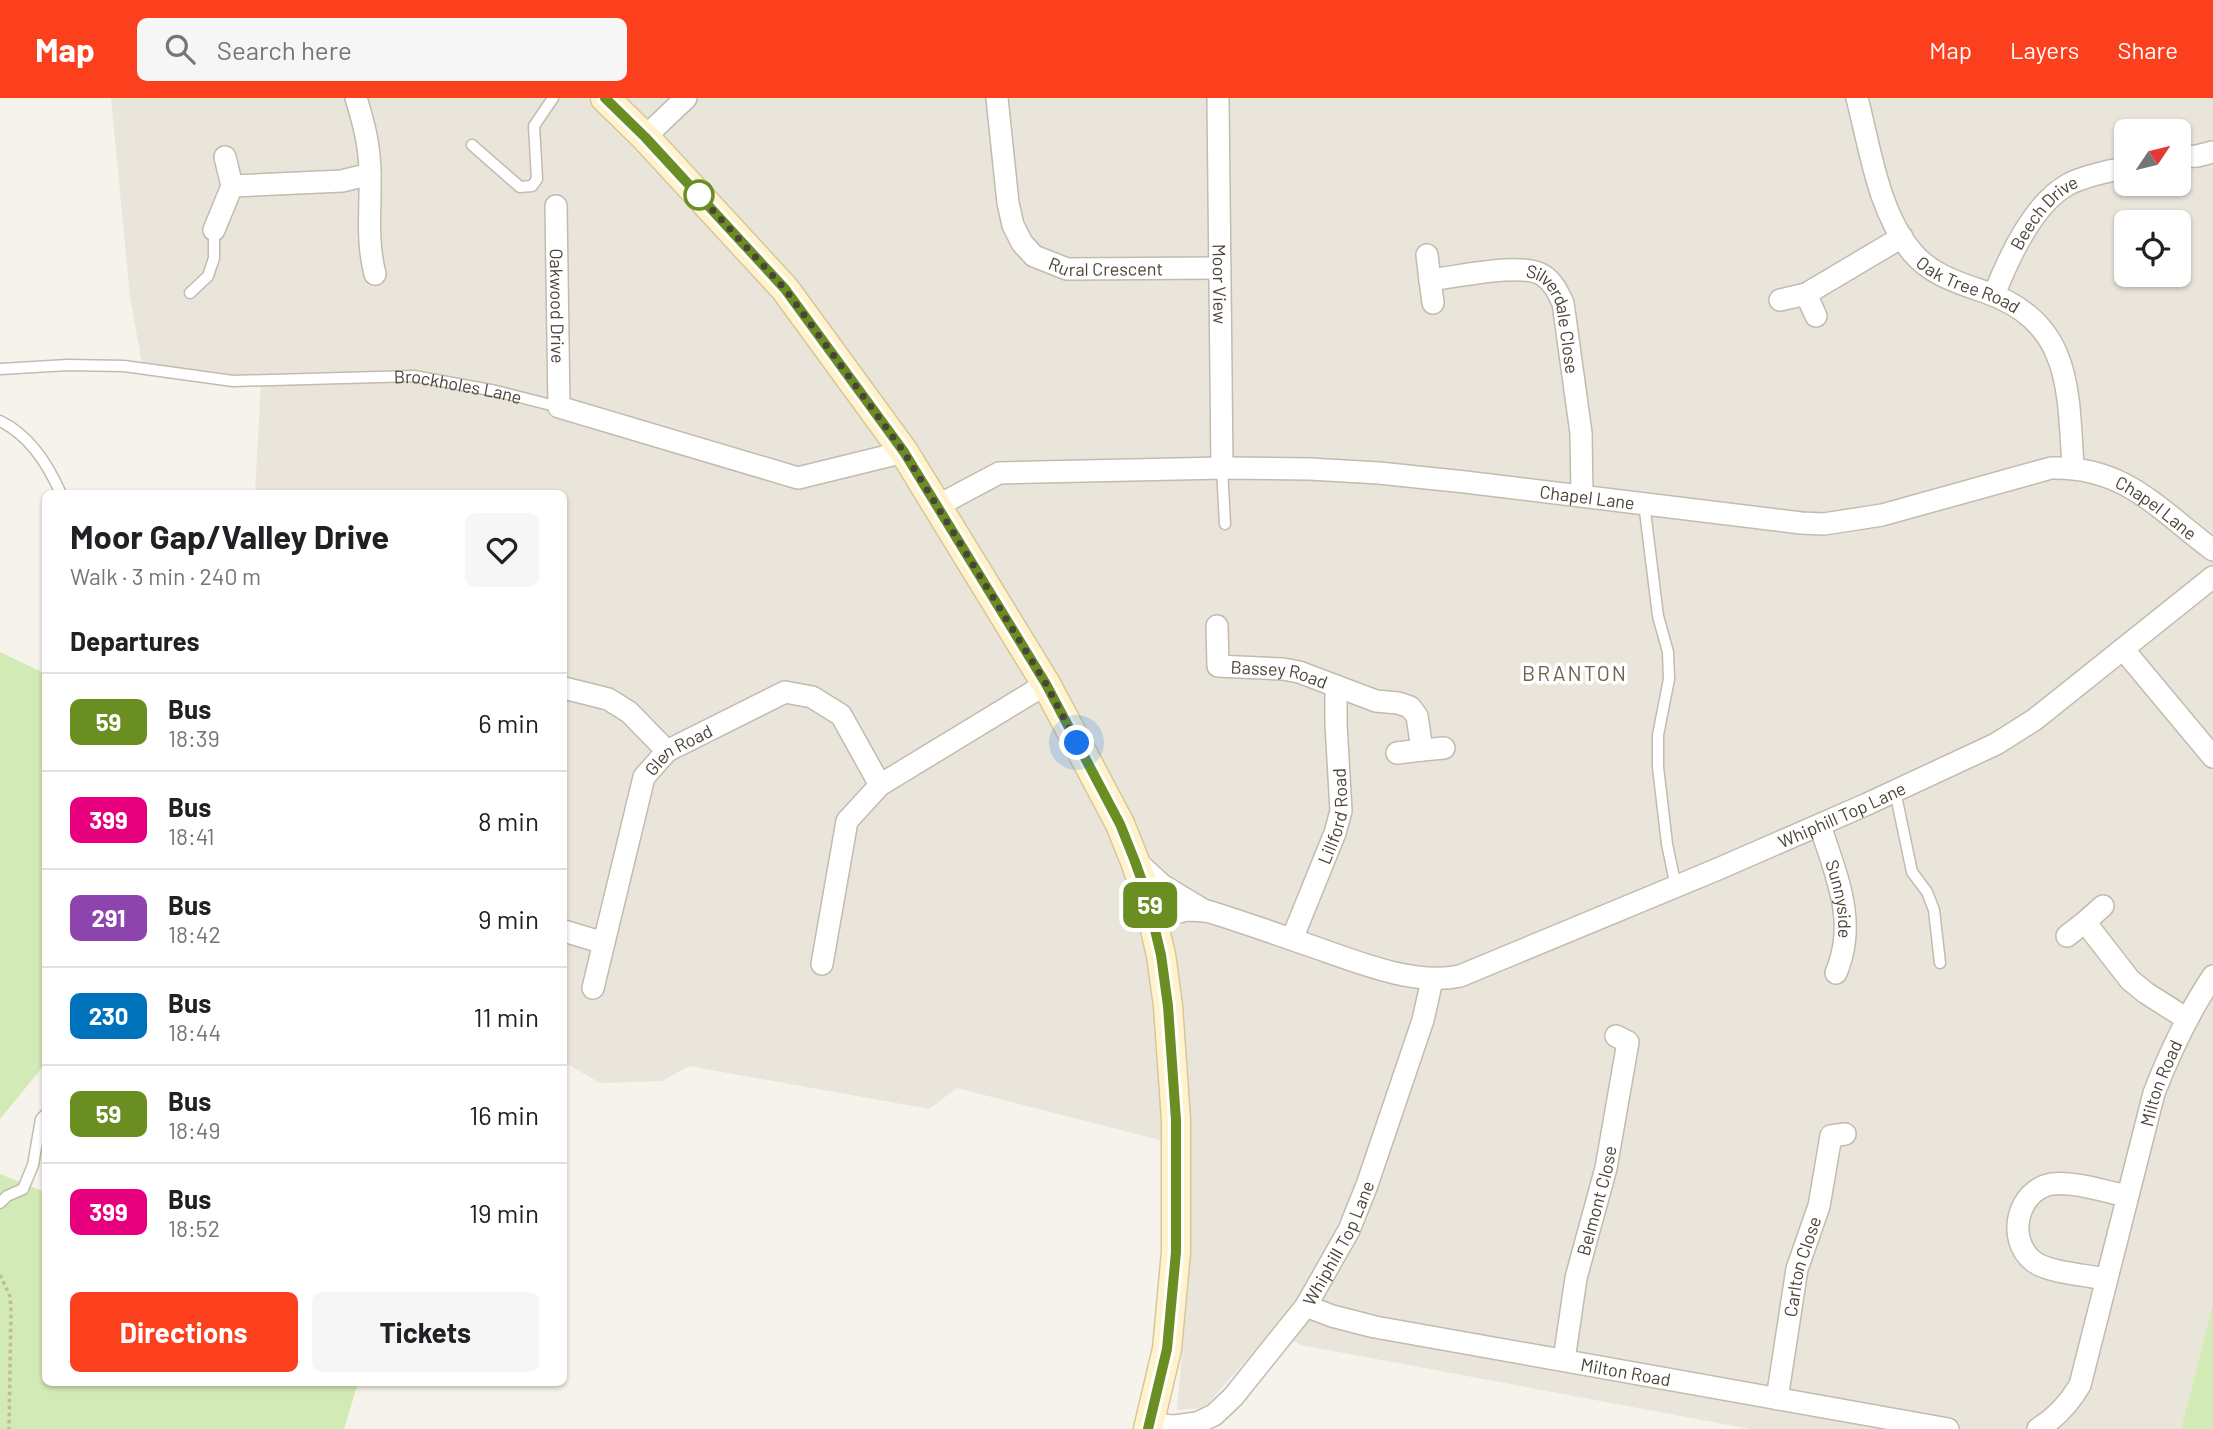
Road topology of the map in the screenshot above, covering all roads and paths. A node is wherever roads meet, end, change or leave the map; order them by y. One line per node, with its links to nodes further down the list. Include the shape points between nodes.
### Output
1 (356, 98): 13 (street, via 367,134)
2 (553, 98): 9 (lane, via 534,126 537,180 532,186 520,187)
3 (605, 98): 8 (main road)
4 (686, 98): 8 (street)
5 (997, 98): 20 (street, Rural Crescent, via 1013,225 1034,256 1067,269)
6 (1218, 98): 20 (street, Moor View)
7 (1857, 98): 18 (street, Oak Tree Road, via 1886,207)
8 (645, 137): 32 (main road, via 785,289)
9 (472, 146)
10 (2213, 152): 11 (street)
11 (2191, 156)
12 (225, 157): 15 (street)
13 (370, 174): 15 (street, via 342,181); 21 (street, via 369,250)
14 (2114, 176): 25 (street, Beech Drive, via 2106,182 2068,184 2038,211)
15 (232, 186): 17 (street)
16 (556, 206): 30 (street, Oakwood Drive)
17 (214, 230): 23 (lane, via 214,258 208,276)
18 (1902, 237): 24 (street); 25 (street, Oak Tree Road, via 1927,267)
19 (1427, 255): 22 (street)
20 (1220, 268): 34 (street, Moor View)
21 (375, 274)
22 (1430, 281): 27 (street); 36 (street, Silverdale Close, via 1528,269 1554,285 1563,303 1581,433)
23 (190, 293)
24 (1807, 294): 26 (street); 28 (street)
25 (1994, 295): 33 (street, Oak Tree Road, via 2029,315 2054,347 2068,391)
26 (1780, 300)
27 (1433, 303)
28 (1816, 316)
29 (0, 369): 30 (lane, Brockholes Lane, via 124,366 233,381 414,376)
30 (559, 407): 32 (street, Brockholes Lane, via 798,478)
31 (0, 421): 35 (lane, via 37,450)
32 (904, 452): 38 (main road)
33 (2073, 467): 37 (street, Chapel Lane, via 2051,468 1882,515 1824,524); 40 (street, Chapel Lane, via 2130,486)
34 (1222, 468): 36 (street, Chapel Lane, via 1379,473); 38 (street, Chapel Lane, via 999,473); 39 (lane)
35 (59, 490)
36 (1582, 495): 37 (street, Chapel Lane)
37 (1644, 503): 54 (lane, via 1658,616 1668,652 1670,680 1658,735 1658,767)
38 (937, 506): 44 (main road)
39 (1225, 524)
40 (2213, 550)
41 (2213, 577): 43 (street, Whiphill Top Lane)
42 (1217, 626): 45 (street, Bassey Road, via 1212,666 1283,669)
43 (2123, 649): 49 (street); 51 (street, Whiphill Top Lane, via 2012,735)
44 (1046, 684): 50 (street); 53 (main road)
45 (1336, 687): 48 (street, Bassey Road, via 1410,707 1433,749); 61 (street, Lillford Road, via 1341,811)
46 (567, 689): 47 (street, via 608,699 629,712)
47 (667, 751): 50 (street, Glen Road, via 785,692 812,697 841,715); 62 (street, Glen Road, via 644,777)
48 (1397, 753)
49 (2213, 757)
50 (880, 785): 64 (street, via 846,821)
51 (1895, 791): 52 (street, Whiphill Top Lane); 63 (lane, via 1912,872 1934,910)
52 (1820, 825): 54 (street, Whiphill Top Lane); 65 (street, Sunnyside, via 1846,915)
53 (1134, 859): 56 (street, via 1162,885); 57 (main road)
54 (1676, 887): 67 (street, Whiphill Top Lane, via 1460,976)
55 (2103, 906): 58 (street)
56 (1205, 911): 57 (street, Whiphill Top Lane); 61 (street, Whiphill Top Lane)
57 (1153, 918): 80 (main road, via 1168,1006 1177,1195 1167,1349)
58 (2085, 922): 60 (street); 69 (street, via 2130,980)
59 (567, 932): 62 (street)
60 (2067, 936)
61 (1292, 939): 67 (street, Whiphill Top Lane)
62 (604, 943): 68 (street, Glen Road)
63 (1940, 963)
64 (822, 964)
65 (1846, 964)
66 (2213, 976): 69 (street, Milton Road)
67 (1432, 980): 77 (street, Whiphill Top Lane, via 1423,1020 1367,1185 1349,1230)
68 (593, 988)
69 (2188, 1019): 73 (street, Milton Road, via 2154,1093)
70 (1628, 1040): 78 (street, Belmont Close, via 1606,1168 1576,1278)
71 (42, 1118): 74 (lane, via 23,1189)
72 (1832, 1133): 79 (street, Carlton Close, via 1819,1206 1797,1269)
73 (2127, 1196): 76 (street, Milton Road); 76 (street, via 2052,1184 2037,1190 2018,1216 2018,1233 2031,1260 2043,1267)
74 (0, 1203)
75 (0, 1275): 81 (path, via 11,1310)
76 (2106, 1279): 83 (street, Milton Road, via 2080,1385 2069,1404)
77 (1306, 1306): 78 (street, Milton Road, via 1375,1326); 80 (street, Whiphill Top Lane, via 1214,1416 1197,1423)
78 (1563, 1360): 79 (street, Milton Road)
79 (1777, 1399): 82 (street, Milton Road)
80 (1149, 1427)
81 (9, 1429)
82 (1948, 1429)
83 (2038, 1429)

